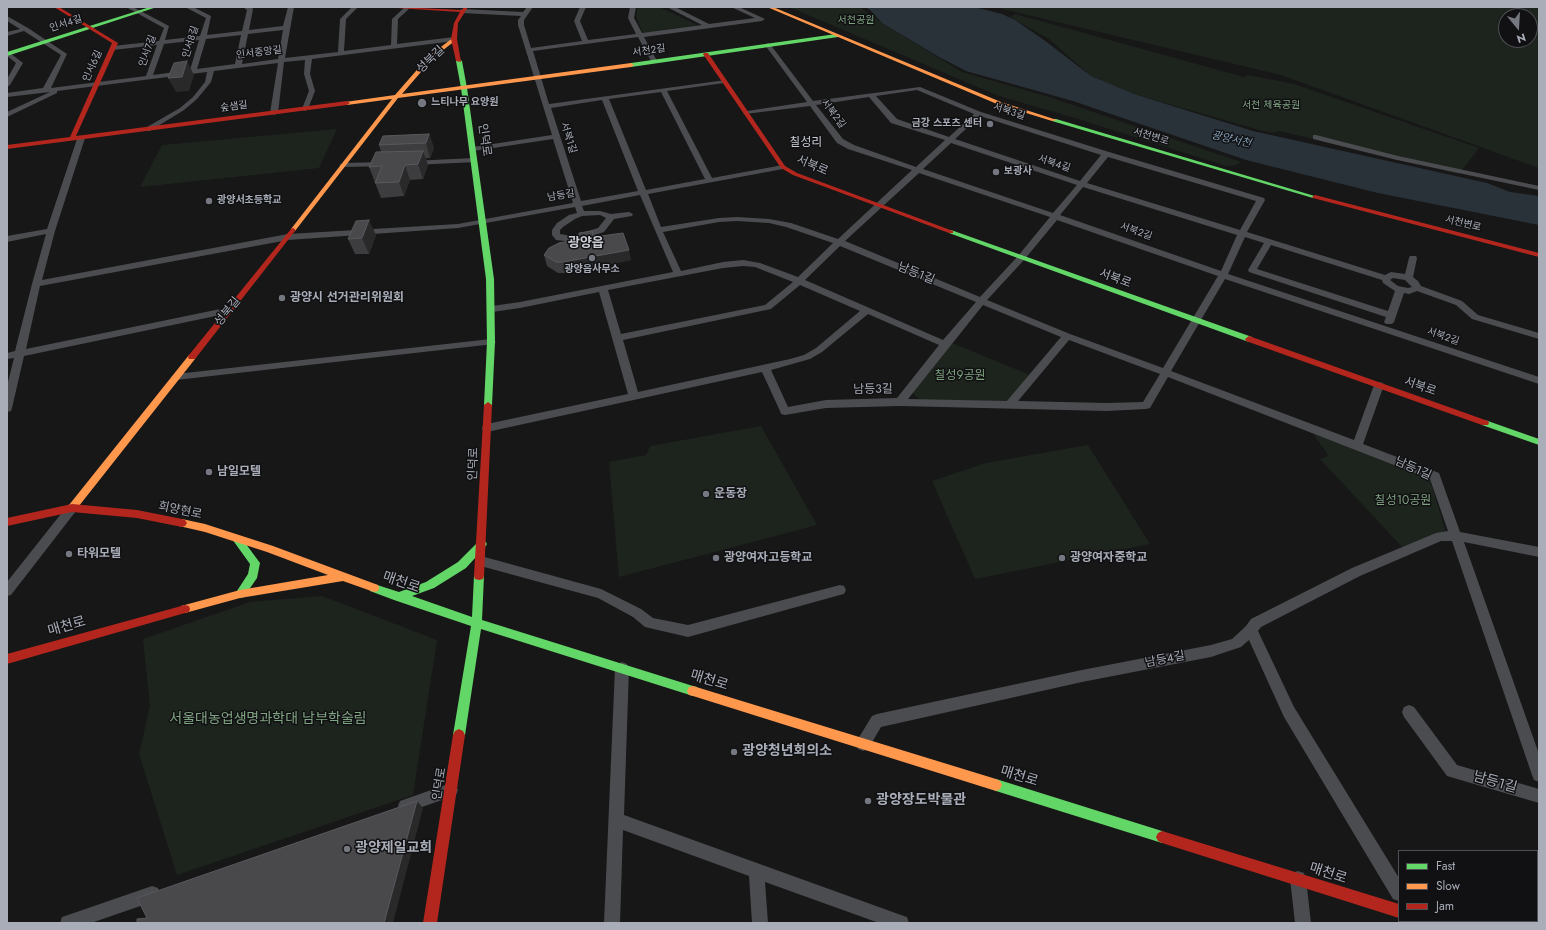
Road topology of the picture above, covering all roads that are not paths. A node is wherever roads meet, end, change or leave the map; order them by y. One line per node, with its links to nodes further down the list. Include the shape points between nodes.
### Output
1 (56, 7): 21 (street, 인서6길)
2 (129, 7): 17 (street, 인서7길)
3 (155, 7): 17 (street, 인서4길)
4 (188, 7): 28 (street, 인서8길, via 209,18)
5 (246, 7): 24 (street, via 250,9)
6 (291, 7): 22 (street)
7 (355, 7): 37 (street, via 343,19)
8 (397, 7): 9 (street)
9 (407, 7): 16 (street); 34 (street, via 395,19)
10 (530, 7): 18 (street)
11 (583, 7): 32 (street, via 577,21)
12 (633, 7): 26 (street, via 630,13)
13 (670, 7): 20 (street)
14 (734, 7): 20 (street, via 762,19)
15 (769, 7): 27 (street, 서천변로)
16 (464, 9): 18 (street); 29 (street, 인덕로, via 456,24)
17 (138, 12): 21 (street, 인서4길); 31 (street, 인서7길, via 167,27)
18 (524, 14): 36 (street, 서북1길, via 521,25)
19 (7, 19): 23 (street)
20 (708, 26): 26 (street)
21 (90, 27): 30 (street, 인서4길); 35 (street, 인서6길, via 114,43)
22 (286, 28): 24 (street); 41 (street)
23 (26, 29): 25 (street); 30 (street)
24 (246, 32): 28 (street); 43 (street)
25 (7, 34)
26 (640, 35): 32 (street); 42 (street)
27 (836, 36): 33 (street, 서천2길); 96 (street, 서천변로, via 999,103 1321,199)
28 (204, 37): 31 (street); 45 (street, 인서8길)
29 (454, 39): 34 (street, 인서중앙길); 52 (street, 인덕로); 57 (street, 성북길, via 430,57)
30 (45, 42): 38 (street, 인서4길); 54 (street, via 64,54)
31 (162, 42): 35 (street); 46 (street, 인서7길)
32 (586, 42): 36 (street)
33 (768, 45): 39 (street, 서천2길); 59 (street, 서북2길)
34 (394, 46): 37 (street, 인서중앙길)
35 (114, 48): 49 (street, 인서6길)
36 (529, 50): 47 (street, 서북1길)
37 (341, 53): 40 (street, 인서중앙길)
38 (7, 54): 50 (street, 인서4길, via 20,63)
39 (706, 54): 42 (street, 서천2길); 48 (street, 서북로)
40 (309, 57): 41 (street, 인서중앙길); 61 (street, via 307,74 312,91)
41 (282, 60): 43 (street, 인서중앙길); 62 (street)
42 (654, 61): 47 (street, 서천2길)
43 (238, 66): 44 (street, 인서중앙길)
44 (211, 69): 45 (street, 인서중앙길); 66 (street, via 208,82 195,98)
45 (193, 71): 46 (street, 인서중앙길)
46 (149, 77): 49 (street, 인서중앙길)
47 (538, 78): 52 (street, 서천2길); 60 (street, 서북1길)
48 (724, 80): 53 (street); 63 (street, 서북로)
49 (98, 83): 51 (street, 인서중앙길); 69 (street, 인서6길)
50 (7, 85)
51 (65, 88): 54 (street, 인서중앙길); 65 (street, 인서중앙길)
52 (464, 88): 57 (street, 숲샘길); 72 (street, 인덕로)
53 (663, 89): 58 (street); 78 (street)
54 (46, 90): 56 (street, 인서중앙길)
55 (871, 94): 59 (street, 서북3길); 64 (street, 서북3길, via 918,88); 70 (street, 서북4길, via 894,121)
56 (7, 95)
57 (396, 97): 61 (street, 숲샘길); 75 (street, 성북길)
58 (605, 98): 60 (street); 81 (street)
59 (812, 104): 63 (street, 서북3길); 77 (street, 서북2길, via 840,142)
60 (547, 106): 67 (street, 서북1길)
61 (305, 109): 62 (street, 숲샘길)
62 (274, 113): 66 (street, 숲샘길)
63 (747, 113): 76 (street, 서북로)
64 (979, 113): 70 (street); 73 (street, 서북3길)
65 (7, 115)
66 (150, 129): 69 (street, 숲샘길)
67 (557, 136): 72 (street); 82 (street, 서북1길)
68 (1316, 137): 80 (street, via 1397,158)
69 (77, 138): 71 (street, 숲샘길); 90 (street)
70 (949, 140): 77 (street); 79 (street, 서북4길)
71 (7, 147)
72 (473, 149): 74 (street, 인덕로)
73 (1106, 154): 79 (street); 91 (street, 서북3길, via 1262,200)
74 (474, 160): 75 (street); 88 (street, 인덕로)
75 (343, 165): 92 (street, 성북길)
76 (783, 166): 78 (street, 남등길); 83 (street, 서북로, via 795,174)
77 (917, 170): 83 (street); 86 (street, 서북2길)
78 (709, 180): 81 (street, 남등길)
79 (1082, 184): 86 (street); 91 (street, 서북4길)
80 (1539, 188)
81 (643, 192): 82 (street, 남등길); 89 (street)
82 (578, 204): 84 (street, 서북1길); 88 (street, 남등길)
83 (880, 206): 94 (street); 97 (street, 서북로)
84 (581, 214): 87 (street, via 600,213); 87 (street, via 560,225 556,230 558,238 573,239 592,234 605,226)
85 (629, 214): 87 (street)
86 (1055, 216): 97 (street); 100 (street, 서북2길)
87 (610, 217)
88 (483, 220): 92 (street, 남등길, via 458,226); 109 (street, 인덕로)
89 (658, 230): 94 (street, 남등1길, via 719,220 769,221); 99 (street)
90 (51, 231): 93 (street); 104 (street)
91 (1242, 234): 95 (street, 서북4길); 100 (street)
92 (288, 237): 104 (street, 남등길); 110 (street, 성북길)
93 (7, 239)
94 (838, 242): 103 (street); 108 (street, 남등1길)
95 (1269, 242): 101 (street, 서북4길); 112 (street, via 1252,270)
96 (1539, 255)
97 (1021, 258): 108 (street); 113 (street, 서북로)
98 (1413, 258): 102 (street)
99 (678, 274): 103 (street, via 743,263 757,265); 106 (street)
100 (1223, 275): 113 (street); 114 (street, 서북2길)
101 (1386, 278): 102 (street, via 1394,274); 107 (street, via 1388,283)
102 (1408, 278): 105 (street, via 1415,283)
103 (799, 281): 111 (street); 117 (street, via 768,307)
104 (36, 284): 120 (street)
105 (1416, 288): 107 (street, via 1412,291); 116 (street, via 1459,303 1475,317)
106 (603, 289): 109 (street); 117 (street)
107 (1400, 290): 112 (street)
108 (982, 300): 115 (street, 남등1길); 119 (street)
109 (492, 309): 118 (street, 인덕로)
110 (230, 310): 120 (street); 124 (street, 성북길)
111 (866, 310): 119 (street); 122 (street, via 819,350 807,357)
112 (1391, 315): 114 (street)
113 (1196, 320): 123 (street); 126 (street, 서북로)
114 (1386, 329): 125 (street, 서북2길)
115 (1067, 336): 123 (street, 남등1길); 129 (street)
116 (1539, 336)
117 (617, 338): 127 (street)
118 (491, 342): 124 (street); 131 (street, 인덕로)
119 (945, 344): 128 (street)
120 (19, 354): 121 (street); 130 (street)
121 (7, 356)
122 (765, 368): 127 (street); 128 (street, 남등3길, via 785,411 826,404)
123 (1165, 372): 129 (street, 남등3길, via 1146,405 1107,408); 133 (street, 남등1길)
124 (176, 377): 134 (street, 성북길)
125 (1539, 381)
126 (1379, 385): 132 (street, 서북로); 133 (street)
127 (634, 396): 131 (street)
128 (900, 402): 129 (street, 남등3길)
129 (1009, 405)
130 (7, 408)
131 (487, 428): 138 (street, 인덕로)
132 (1539, 442)
133 (1357, 446): 136 (street, 남등1길, via 1435,476)
134 (72, 508): 135 (street, 희양현로); 137 (street, 희양현로, via 137,514 205,528); 143 (street, 성북길)
135 (7, 522)
136 (1456, 536): 139 (street, 남등4길); 147 (street, 남등4길, via 1440,536 1356,572 1256,623); 152 (street, 남등1길)
137 (237, 539): 141 (street, 희양현로); 144 (street, via 255,563 252,575)
138 (482, 544): 140 (street, 인덕로); 145 (street, via 462,565 430,585)
139 (1539, 552)
140 (481, 561): 142 (street, via 601,594 650,623 688,632); 146 (street, 인덕로)
141 (343, 577): 144 (street, 매천로); 145 (street, 매천로)
142 (840, 590)
143 (7, 591)
144 (240, 594): 148 (street, 매천로)
145 (398, 597): 146 (street, 매천로)
146 (477, 623): 149 (street, 매천로); 153 (street, 인덕로)
147 (1251, 630): 151 (street, 남등4길, via 1236,643 1211,651 877,720); 160 (street, via 1289,712)
148 (7, 659)
149 (622, 668): 151 (street, 매천로); 156 (street)
150 (1409, 712): 154 (street, 남등1길, via 1452,771)
151 (863, 744): 158 (street, 매천로)
152 (1539, 775)
153 (451, 790): 155 (street); 163 (street, 인덕로)
154 (1539, 796)
155 (389, 812)
156 (616, 820): 157 (street); 164 (street)
157 (757, 871): 165 (street); 166 (street)
158 (1298, 879): 161 (street, 매천로); 167 (street)
159 (168, 889): 162 (street, via 141,905)
160 (1398, 891)
161 (1398, 911)
162 (68, 923)
163 (430, 923)
164 (612, 923)
165 (760, 923)
166 (901, 923)
167 (1302, 923)

